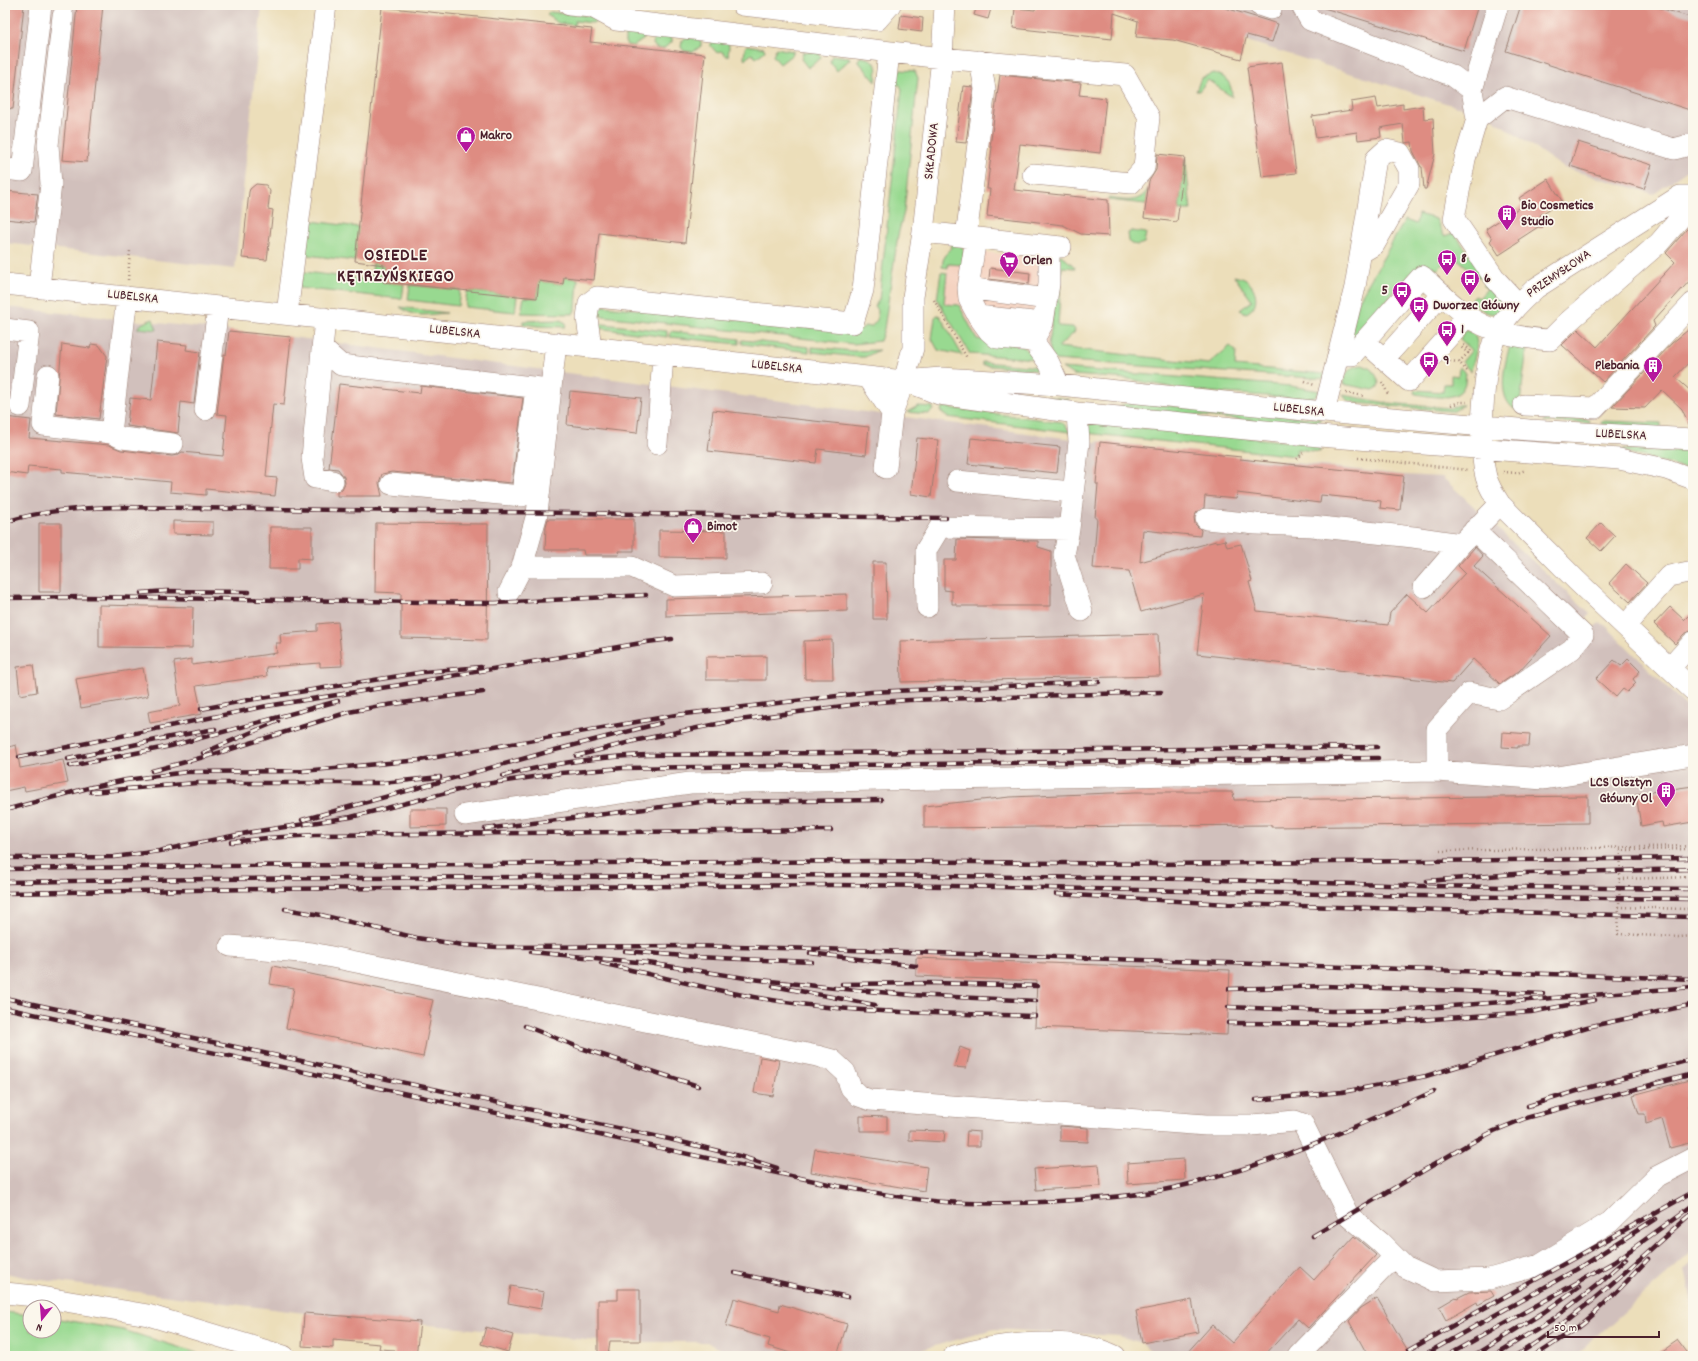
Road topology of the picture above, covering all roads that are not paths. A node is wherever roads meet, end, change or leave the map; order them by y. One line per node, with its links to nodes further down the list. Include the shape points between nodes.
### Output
1 (41, 5): 17 (street)
2 (326, 5): 34 (street)
3 (569, 5): 10 (street, via 592,7 616,20)
4 (742, 5): 5 (street, via 877,20)
5 (890, 5)
6 (946, 5): 11 (street, SKŁADOWA)
7 (1304, 5): 13 (street, via 1303,8 1310,20 1453,76)
8 (1498, 5): 13 (street)
9 (63, 16): 19 (street, via 48,145)
10 (889, 52): 11 (street); 42 (street, via 863,290 853,323 597,297 589,303 587,318)
11 (942, 58): 12 (street); 22 (street, SKŁADOWA)
12 (980, 61): 18 (street, via 1125,75 1149,117 1144,168 1131,183); 23 (street, via 985,89)
13 (1472, 90): 14 (street)
14 (1477, 119): 15 (street, via 1505,96 1674,149); 32 (street, via 1465,159 1454,219 1496,280)
15 (1693, 144)
16 (5, 158): 17 (street)
17 (14, 170): 19 (street)
18 (1033, 174)
19 (51, 184): 26 (street)
20 (1693, 196): 32 (street, PRZEMYSŁOWA, via 1680,196 1536,288)
21 (1693, 203): 39 (street, via 1659,243 1550,340 1527,339)
22 (923, 232): 23 (street); 49 (street, SKŁADOWA, via 913,297 899,346)
23 (971, 237): 27 (street); 29 (street, via 1055,246)
24 (1362, 252): 45 (street)
25 (5, 284): 26 (street, LUBELSKA)
26 (39, 287): 28 (street, LUBELSKA)
27 (968, 288): 29 (street); 35 (street, via 969,299)
28 (127, 297): 33 (street, LUBELSKA); 60 (street)
29 (1047, 299): 37 (street)
30 (1448, 299): 39 (street); 46 (street); 46 (street, via 1422,276)
31 (1693, 303): 54 (street)
32 (1518, 304): 39 (street, PRZEMYSŁOWA)
33 (218, 306): 34 (street, LUBELSKA); 55 (street)
34 (287, 314): 36 (street, LUBELSKA)
35 (978, 316): 37 (street); 40 (street, via 998,338)
36 (325, 318): 41 (street, LUBELSKA); 43 (street)
37 (1043, 323): 40 (street)
38 (5, 329): 53 (street, via 29,332)
39 (1498, 332): 59 (street, PRZEMYSŁOWA, via 1487,367)
40 (1033, 341): 50 (street, via 1049,362)
41 (556, 343): 42 (street, LUBELSKA); 51 (street)
42 (591, 347): 44 (street, LUBELSKA)
43 (324, 349): 51 (street, via 340,365); 68 (street, via 312,458 315,478)
44 (663, 355): 48 (street, LUBELSKA); 64 (street)
45 (1338, 355): 46 (street); 56 (street)
46 (1379, 359)
47 (48, 375): 60 (street, via 43,425)
48 (868, 377): 49 (street, LUBELSKA); 57 (street)
49 (904, 381): 50 (street, LUBELSKA, via 941,378); 57 (street); 58 (street, LUBELSKA, via 939,394)
50 (1059, 386): 56 (street, LUBELSKA)
51 (543, 389): 70 (street, via 522,496); 76 (street, via 537,514)
52 (1524, 405): 54 (street)
53 (20, 406)
54 (1596, 408): 61 (street)
55 (206, 410)
56 (1324, 412): 59 (street, LUBELSKA)
57 (892, 413): 66 (street)
58 (1077, 413): 65 (street, LUBELSKA); 71 (street, via 1079,442)
59 (1484, 426): 61 (street, LUBELSKA); 65 (street, PRZEMYSŁOWA)
60 (111, 433): 63 (street, via 122,438)
61 (1594, 433): 62 (street, LUBELSKA)
62 (1693, 439)
63 (173, 444)
64 (658, 444)
65 (1483, 449): 67 (street, LUBELSKA, via 1619,459 1666,469); 72 (street, via 1487,478)
66 (886, 468)
67 (1693, 479)
68 (333, 481)
69 (957, 481): 71 (street)
70 (391, 484)
71 (1072, 492): 74 (street)
72 (1500, 504): 75 (street); 83 (street)
73 (1206, 518): 75 (street, via 1413,537)
74 (1069, 529): 81 (street, via 940,527 926,550); 82 (street, via 1064,555)
75 (1467, 537): 79 (street); 88 (street, via 1583,635 1572,649 1499,699 1469,693 1437,729)
76 (522, 567): 78 (street, via 632,567 674,586); 80 (street)
77 (1693, 571): 83 (street, via 1669,576)
78 (762, 583)
79 (1424, 588)
80 (509, 592)
81 (927, 607)
82 (1082, 611)
83 (1625, 626): 85 (street)
84 (1693, 642): 85 (street)
85 (1670, 668): 86 (street)
86 (1693, 690)
87 (1693, 755): 88 (street, via 1544,779)
88 (1437, 770): 89 (street, via 690,783)
89 (465, 815)
90 (230, 946): 92 (street, via 312,953 818,1056 832,1060 844,1072 851,1088 870,1100 1206,1125 1300,1122 1348,1215)
91 (1693, 1158): 92 (street, via 1656,1177 1610,1222 1540,1266 1489,1279 1434,1281 1405,1267)
92 (1394, 1257): 97 (street)
93 (5, 1293): 94 (street, via 148,1315)
94 (284, 1356)
95 (954, 1356): 96 (street, via 986,1349 1056,1343 1084,1346)
96 (1115, 1356)
97 (1298, 1356)

